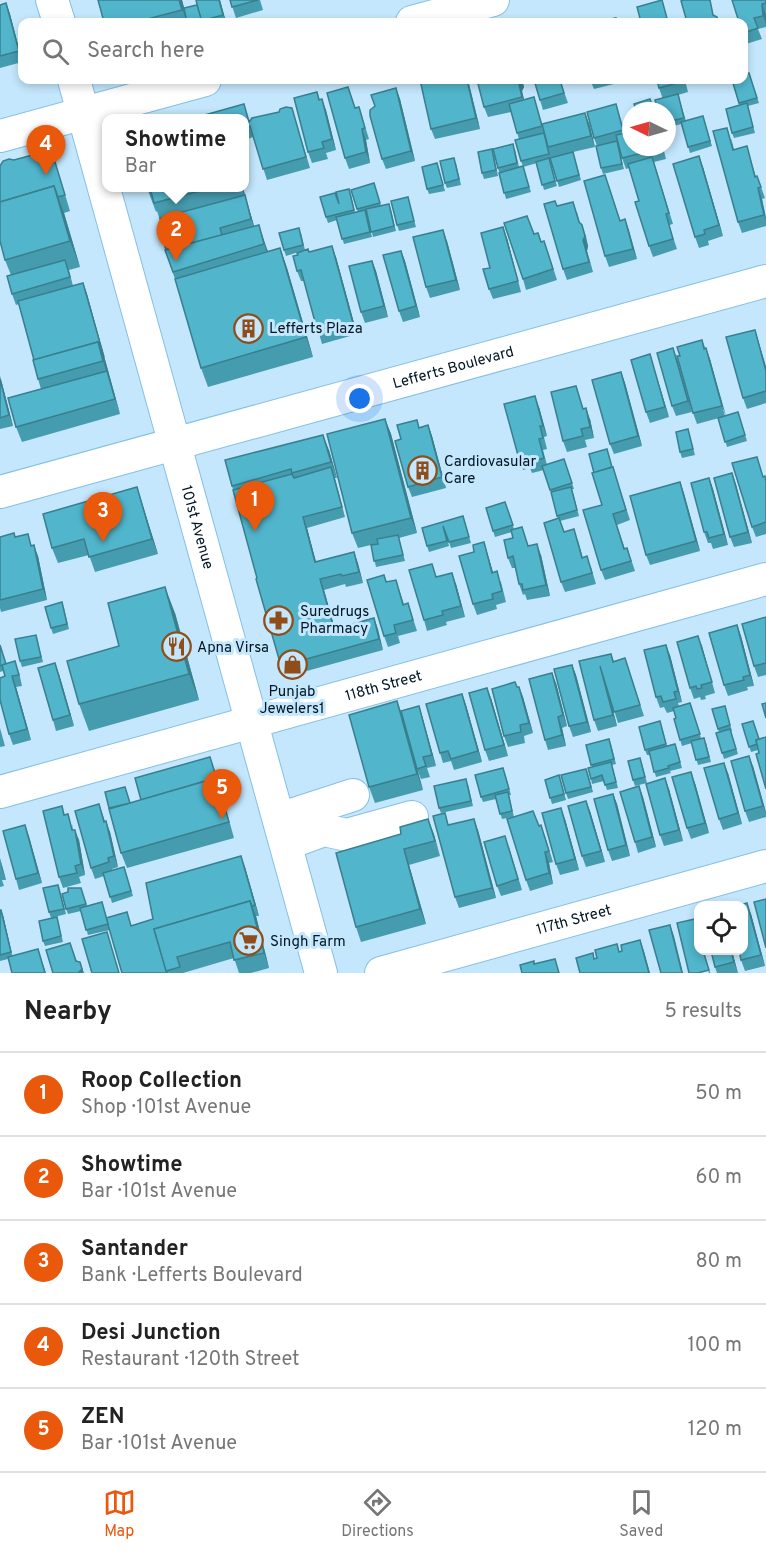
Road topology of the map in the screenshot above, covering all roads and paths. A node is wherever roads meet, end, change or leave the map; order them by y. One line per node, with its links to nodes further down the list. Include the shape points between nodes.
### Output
1 (52, 0): 3 (street)
2 (493, 0): 4 (street)
3 (57, 18)
4 (426, 18)
5 (75, 84): 7 (street, 101st Avenue)
6 (190, 84): 7 (street)
7 (84, 113): 8 (street); 9 (street, 101st Avenue)
8 (0, 136)
9 (102, 178)
10 (106, 192): 12 (street, 101st Avenue)
11 (766, 281): 12 (street, Lefferts Boulevard)
12 (175, 443): 13 (street, Lefferts Boulevard); 15 (street, 101st Avenue)
13 (0, 492)
14 (766, 579): 15 (street, 118th Street)
15 (252, 722): 16 (street, 118th Street); 19 (street, 101st Avenue)
16 (0, 792)
17 (353, 795): 19 (street)
18 (412, 817): 19 (street, via 346,835 324,830)
19 (282, 831): 21 (street, 101st Avenue)
20 (766, 866): 22 (street, 117th Street)
21 (321, 973)
22 (381, 973)

